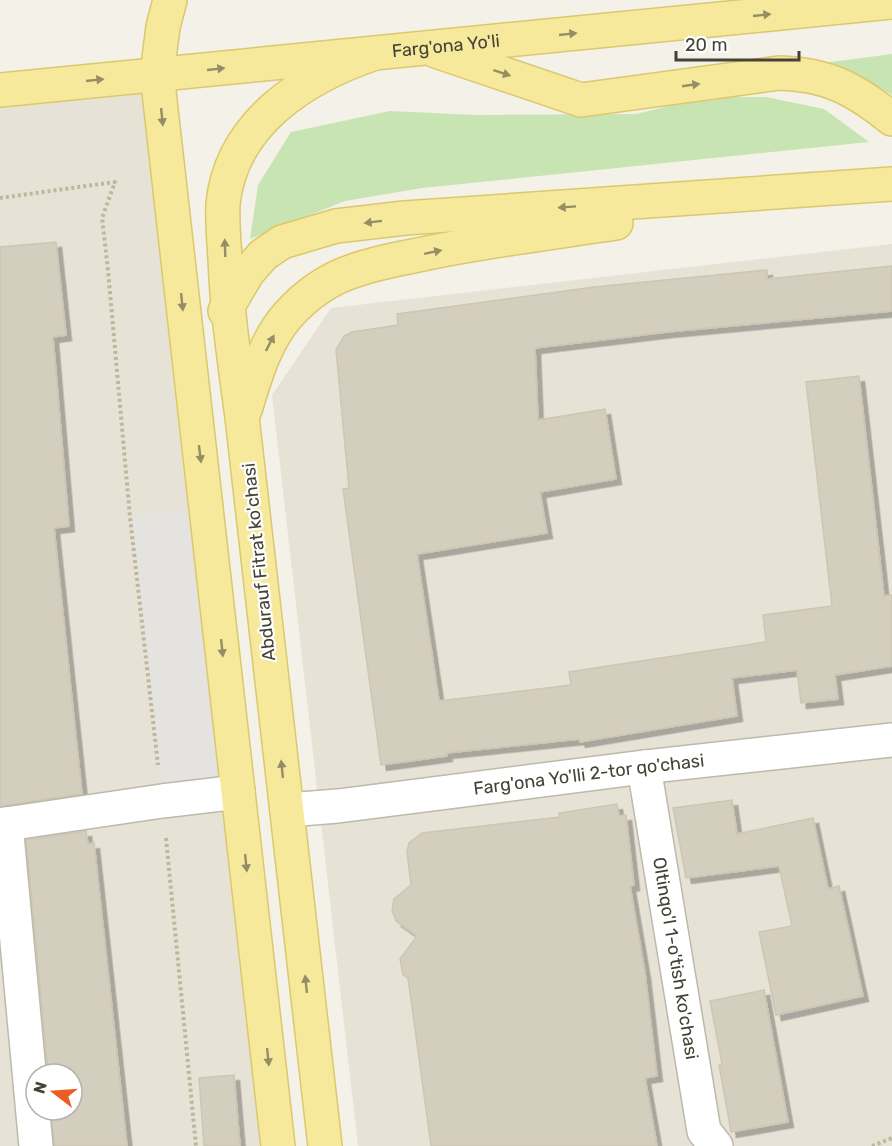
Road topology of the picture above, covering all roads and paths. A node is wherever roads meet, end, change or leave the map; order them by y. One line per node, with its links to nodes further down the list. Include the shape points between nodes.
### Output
1 (170, 0): 5 (main road)
2 (892, 2): 3 (main road, Farg'ona Yo'li, one-way to 2)
3 (426, 48): 4 (main road, Farg'ona Yo'li); 7 (main road, one-way to 7, via 581,100 779,73 810,75 849,89)
4 (375, 53): 5 (main road, Farg'ona Yo'li, one-way to 4); 10 (main road, Abdurauf Fitrat ko'chasi, one-way to 4, via 223,205 233,163 269,112 292,93 317,76)
5 (157, 75): 6 (main road, Farg'ona Yo'li, one-way to 5); 11 (main road, one-way to 11)
6 (0, 90)
7 (892, 119)
8 (884, 185): 10 (main road, one-way to 10, via 336,226 282,242 263,255); 12 (main road, one-way to 8, via 271,338 288,315 317,290 355,270 463,245)
9 (0, 198): 15 (path, via 115,182 102,218)
10 (226, 306): 11 (main road); 12 (main road, Abdurauf Fitrat ko'chasi)
11 (192, 396): 16 (main road, one-way to 16)
12 (242, 417): 17 (main road, Abdurauf Fitrat ko'chasi, one-way to 12)
13 (892, 740): 14 (street, Farg'ona Yo'lli 2-tor qo'chasi)
14 (644, 767): 17 (street, Farg'ona Yo'lli 2-tor qo'chasi); 24 (street, Oltinqo'l 1-o'tish ko'chasi, via 704,1131)
15 (162, 801): 16 (street); 18 (street); 21 (path)
16 (239, 805): 17 (main road); 22 (main road, one-way to 22)
17 (287, 810): 23 (main road, Abdurauf Fitrat ko'chasi, one-way to 17)
18 (3, 824): 20 (street)
19 (892, 1138): 25 (path)
20 (36, 1146)
21 (196, 1146)
22 (278, 1146)
23 (325, 1146)
24 (716, 1146)
25 (872, 1146)

